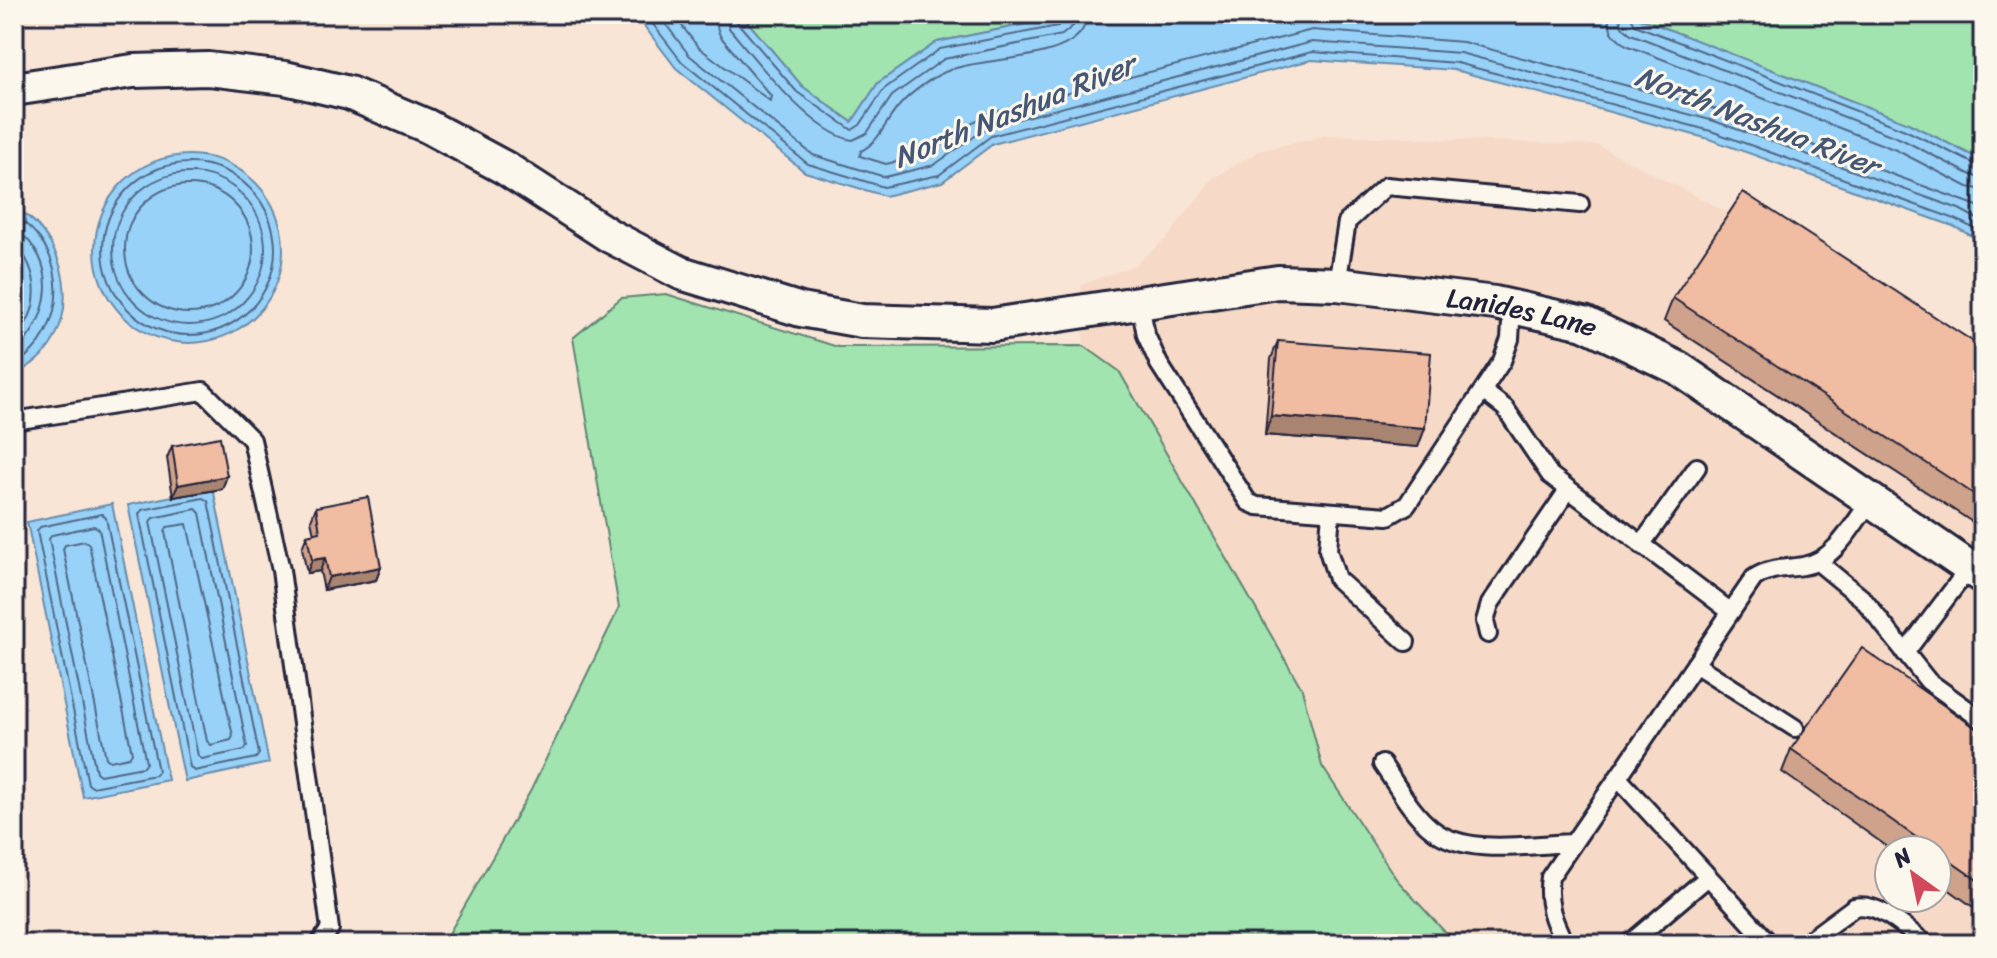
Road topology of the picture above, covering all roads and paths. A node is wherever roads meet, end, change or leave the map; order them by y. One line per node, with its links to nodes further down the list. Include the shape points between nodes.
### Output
1 (14, 89): 4 (street, Lanides Lane, via 133,71 208,69 336,90 427,126 681,273 801,310 862,321 992,325)
2 (1580, 204): 3 (lane, via 1386,186 1347,222)
3 (1337, 284): 4 (street, Lanides Lane, via 1278,282); 5 (street, Lanides Lane)
4 (1140, 304): 11 (lane, via 1159,364 1248,502)
5 (1512, 307): 6 (lane, via 1507,350); 10 (street, Lanides Lane, via 1584,323 1678,368)
6 (1483, 391): 9 (lane, via 1505,408 1536,458); 11 (lane, via 1407,505 1388,516)
7 (14, 421): 26 (lane, via 203,391 252,440 281,570 330,929)
8 (1697, 467): 12 (lane)
9 (1568, 490): 12 (lane); 16 (lane, via 1490,604)
10 (1871, 500): 13 (lane); 14 (street, Lanides Lane)
11 (1331, 512): 17 (lane, via 1328,550 1337,579)
12 (1641, 545): 15 (lane)
13 (1818, 562): 15 (lane, via 1766,570 1754,578); 18 (lane, via 1863,599)
14 (1976, 572): 18 (lane)
15 (1731, 612): 19 (lane)
16 (1488, 634)
17 (1406, 642)
18 (1905, 653): 20 (lane, via 1928,681)
19 (1695, 664): 21 (lane); 23 (lane)
20 (1982, 720)
21 (1795, 728)
22 (1382, 764): 24 (lane, via 1433,830 1454,840)
23 (1618, 778): 24 (lane); 25 (lane)
24 (1573, 843): 27 (lane, via 1550,877 1547,896)
25 (1708, 877): 28 (lane); 29 (lane)
26 (319, 944)
27 (1565, 944)
28 (1629, 944)
29 (1770, 944)
30 (1804, 944): 31 (lane, via 1863,905 1874,907)
31 (1926, 944)

